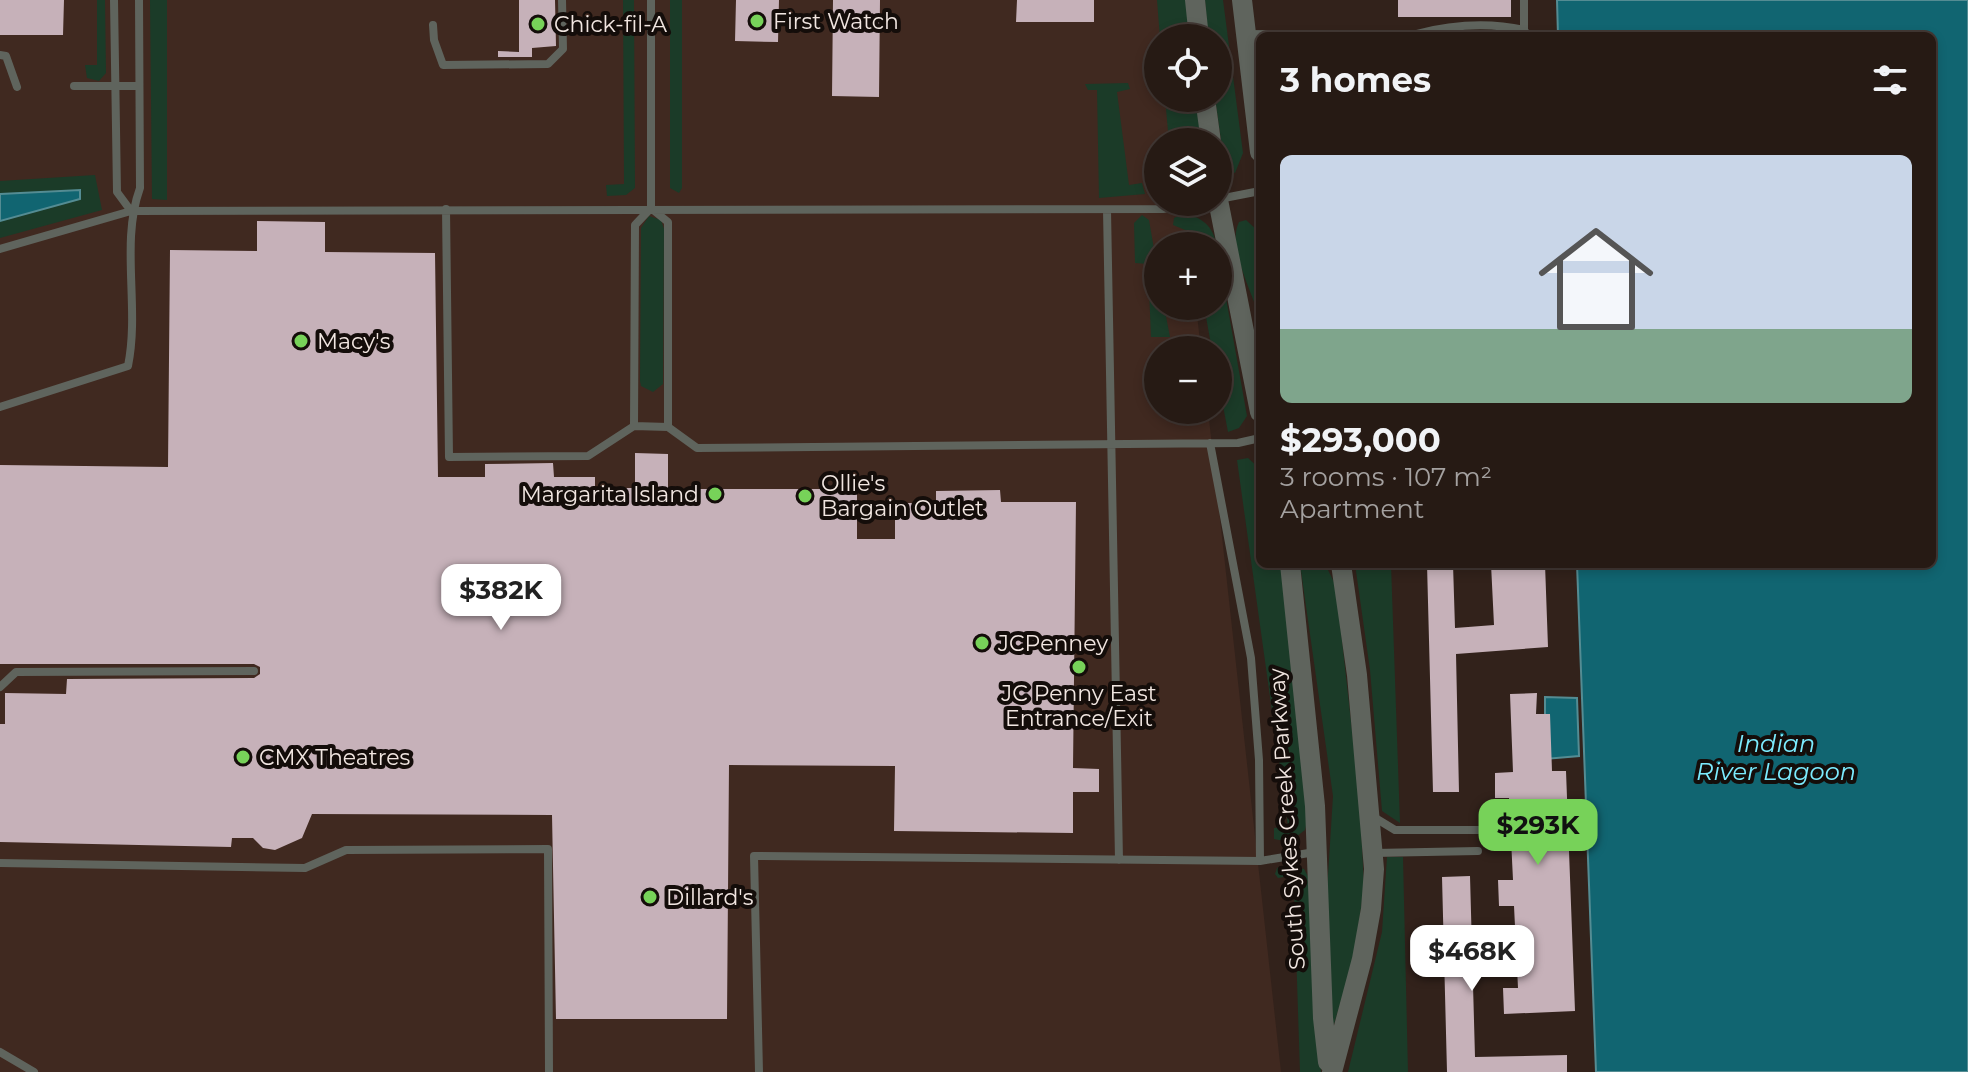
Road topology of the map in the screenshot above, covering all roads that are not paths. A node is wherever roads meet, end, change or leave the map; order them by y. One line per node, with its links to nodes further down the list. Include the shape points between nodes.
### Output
1 (114, 0): 19 (lane)
2 (139, 0): 17 (lane)
3 (562, 0): 9 (lane, via 563,49 548,64 443,65)
4 (651, 0): 23 (lane)
5 (1195, 0): 8 (street)
6 (1242, 0): 13 (street)
7 (1524, 0): 12 (lane)
8 (1198, 24)
9 (433, 25)
10 (1426, 32): 11 (lane, via 1449,26 1506,26)
11 (1520, 32)
12 (1525, 32)
13 (1246, 34): 14 (lane); 20 (street)
14 (1256, 34)
15 (0, 55): 18 (lane, via 6,56)
16 (74, 86): 19 (lane)
17 (139, 86): 19 (lane); 27 (lane, via 140,188)
18 (17, 87)
19 (115, 87): 27 (lane, via 117,192)
20 (1256, 118)
21 (1256, 192): 22 (lane)
22 (1232, 197)
23 (651, 208): 24 (lane); 26 (lane); 32 (lane, via 635,225); 33 (lane, via 668,222)
24 (446, 209): 27 (lane); 32 (lane, via 449,457 588,456)
25 (1144, 209): 26 (lane)
26 (1107, 210): 35 (lane)
27 (131, 211): 29 (lane); 31 (lane, via 135,335 128,366)
28 (1221, 216): 30 (street)
29 (0, 249)
30 (1256, 392)
31 (0, 407)
32 (634, 426): 33 (lane)
33 (668, 427): 35 (lane, via 697,448)
34 (1256, 439): 36 (lane)
35 (1112, 443): 36 (lane); 46 (lane)
36 (1210, 443): 47 (lane, via 1251,658)
37 (1290, 568): 44 (street, South Sykes Creek Parkway)
38 (1342, 568): 41 (street, South Sykes Creek Parkway)
39 (254, 671): 40 (lane, via 16,672)
40 (0, 687)
41 (1372, 816): 42 (lane, via 1395,830); 45 (street, South Sykes Creek Parkway)
42 (1478, 830)
43 (1478, 851): 45 (lane)
44 (1316, 852): 47 (lane); 53 (street, South Sykes Creek Parkway, via 1323,1018)
45 (1373, 853): 53 (street, South Sykes Creek Parkway, via 1371,909)
46 (1119, 860): 47 (lane); 52 (lane, via 754,856)
47 (1260, 861)
48 (0, 863): 51 (lane, via 305,868 346,850 548,849)
49 (0, 1052): 50 (lane)
50 (34, 1072)
51 (549, 1072)
52 (759, 1072)
53 (1331, 1072)

